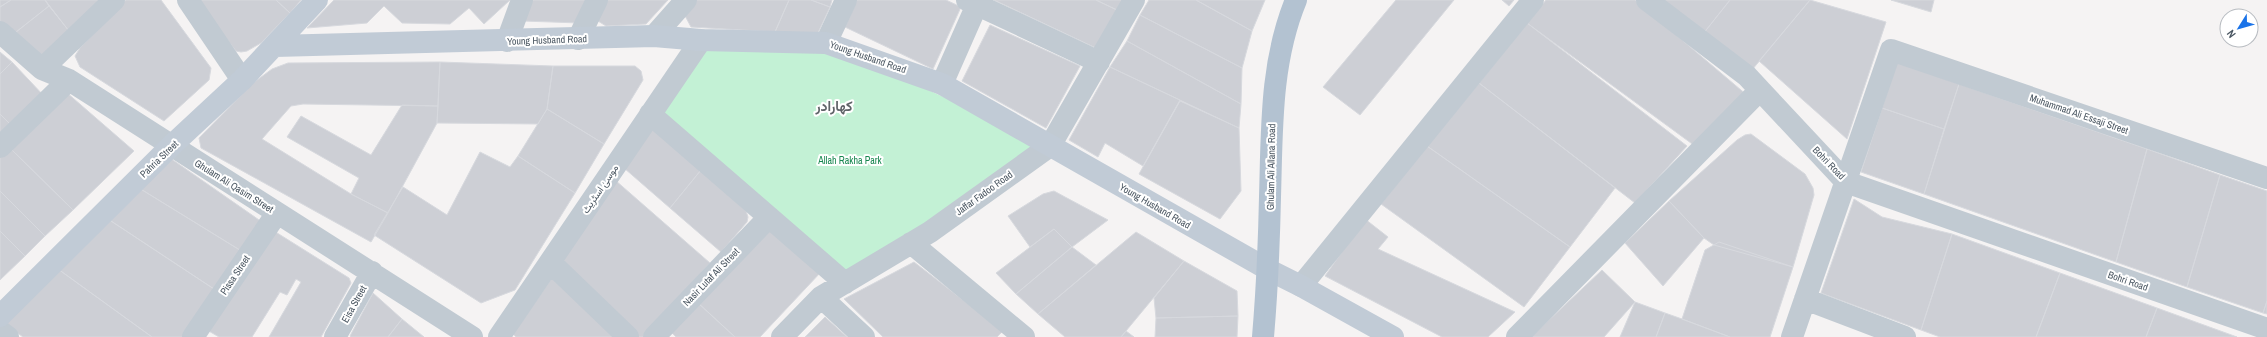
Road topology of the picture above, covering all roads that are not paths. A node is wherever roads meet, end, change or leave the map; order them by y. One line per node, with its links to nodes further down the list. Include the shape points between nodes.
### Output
1 (114, 0): 21 (street)
2 (188, 0): 23 (street)
3 (317, 0): 19 (street, Pahria Street)
4 (522, 0): 17 (street)
5 (597, 0): 15 (street)
6 (686, 0): 14 (street)
7 (846, 0): 18 (street)
8 (1134, 0): 20 (street, Jaffar Fadoo Road)
9 (1296, 0): 36 (main road, Ghulam Ali Allana Road, via 1281,42 1276,75 1272,119)
10 (1533, 0): 39 (street)
11 (1647, 0): 25 (street, Bohri Road, via 1747,76)
12 (974, 1): 20 (street); 24 (street)
13 (0, 32): 21 (street, Ghulam Ali Qasim Street)
14 (654, 36): 15 (street, Young Husband Road); 16 (street, Young Husband Road)
15 (578, 39): 17 (street, Young Husband Road)
16 (701, 40): 18 (street, Young Husband Road); 26 (street, موسیٰ اسٹریٹ)
17 (507, 41): 19 (street, Young Husband Road)
18 (826, 43): 24 (street, Young Husband Road)
19 (275, 46): 23 (street, Pahria Street)
20 (1099, 62): 28 (street, Jaffar Fadoo Road)
21 (42, 69): 22 (street, Ghulam Ali Qasim Street)
22 (68, 80): 27 (street, Ghulam Ali Qasim Street); 29 (street)
23 (242, 80): 27 (street, Pahria Street)
24 (942, 84): 28 (street, Young Husband Road)
25 (1760, 90): 31 (street, Bohri Road); 57 (street)
26 (650, 114): 33 (street); 35 (street, موسیٰ اسٹریٹ)
27 (171, 146): 32 (street, Ghulam Ali Qasim Street); 42 (street, Pahria Street)
28 (1050, 146): 34 (street, Jaffar Fadoo Road); 36 (street, Young Husband Road)
29 (0, 147)
30 (2267, 178): 31 (street, Muhammad Ali Essaji Street, via 1891,50)
31 (1846, 182): 41 (street); 43 (street, Bohri Road)
32 (277, 213): 37 (street, Ghulam Ali Qasim Street); 47 (street, Pissa Street)
33 (769, 217): 38 (street); 52 (street, Nasir Lutaf Ali Street)
34 (911, 243): 38 (street, Jaffar Fadoo Road); 45 (street)
35 (550, 262): 50 (street, موسیٰ اسٹریٹ); 51 (street)
36 (1269, 270): 39 (street, Young Husband Road); 55 (main road, Ghulam Ali Allana Road)
37 (372, 272): 48 (street, Eisa Street); 49 (street, Ghulam Ali Qasim Street)
38 (845, 283): 40 (street, Jaffar Fadoo Road)
39 (1301, 286): 56 (street, Young Husband Road)
40 (821, 297): 53 (street, Jaffar Fadoo Road); 54 (street)
41 (1805, 299): 58 (street); 59 (street)
42 (0, 316)
43 (2267, 329)
44 (0, 331): 46 (street)
45 (1019, 336)
46 (8, 337)
47 (193, 337)
48 (335, 337)
49 (472, 337)
50 (499, 337)
51 (628, 337)
52 (654, 337)
53 (782, 337)
54 (864, 337)
55 (1263, 337)
56 (1393, 337)
57 (1517, 337)
58 (1792, 337)
59 (1905, 337)

